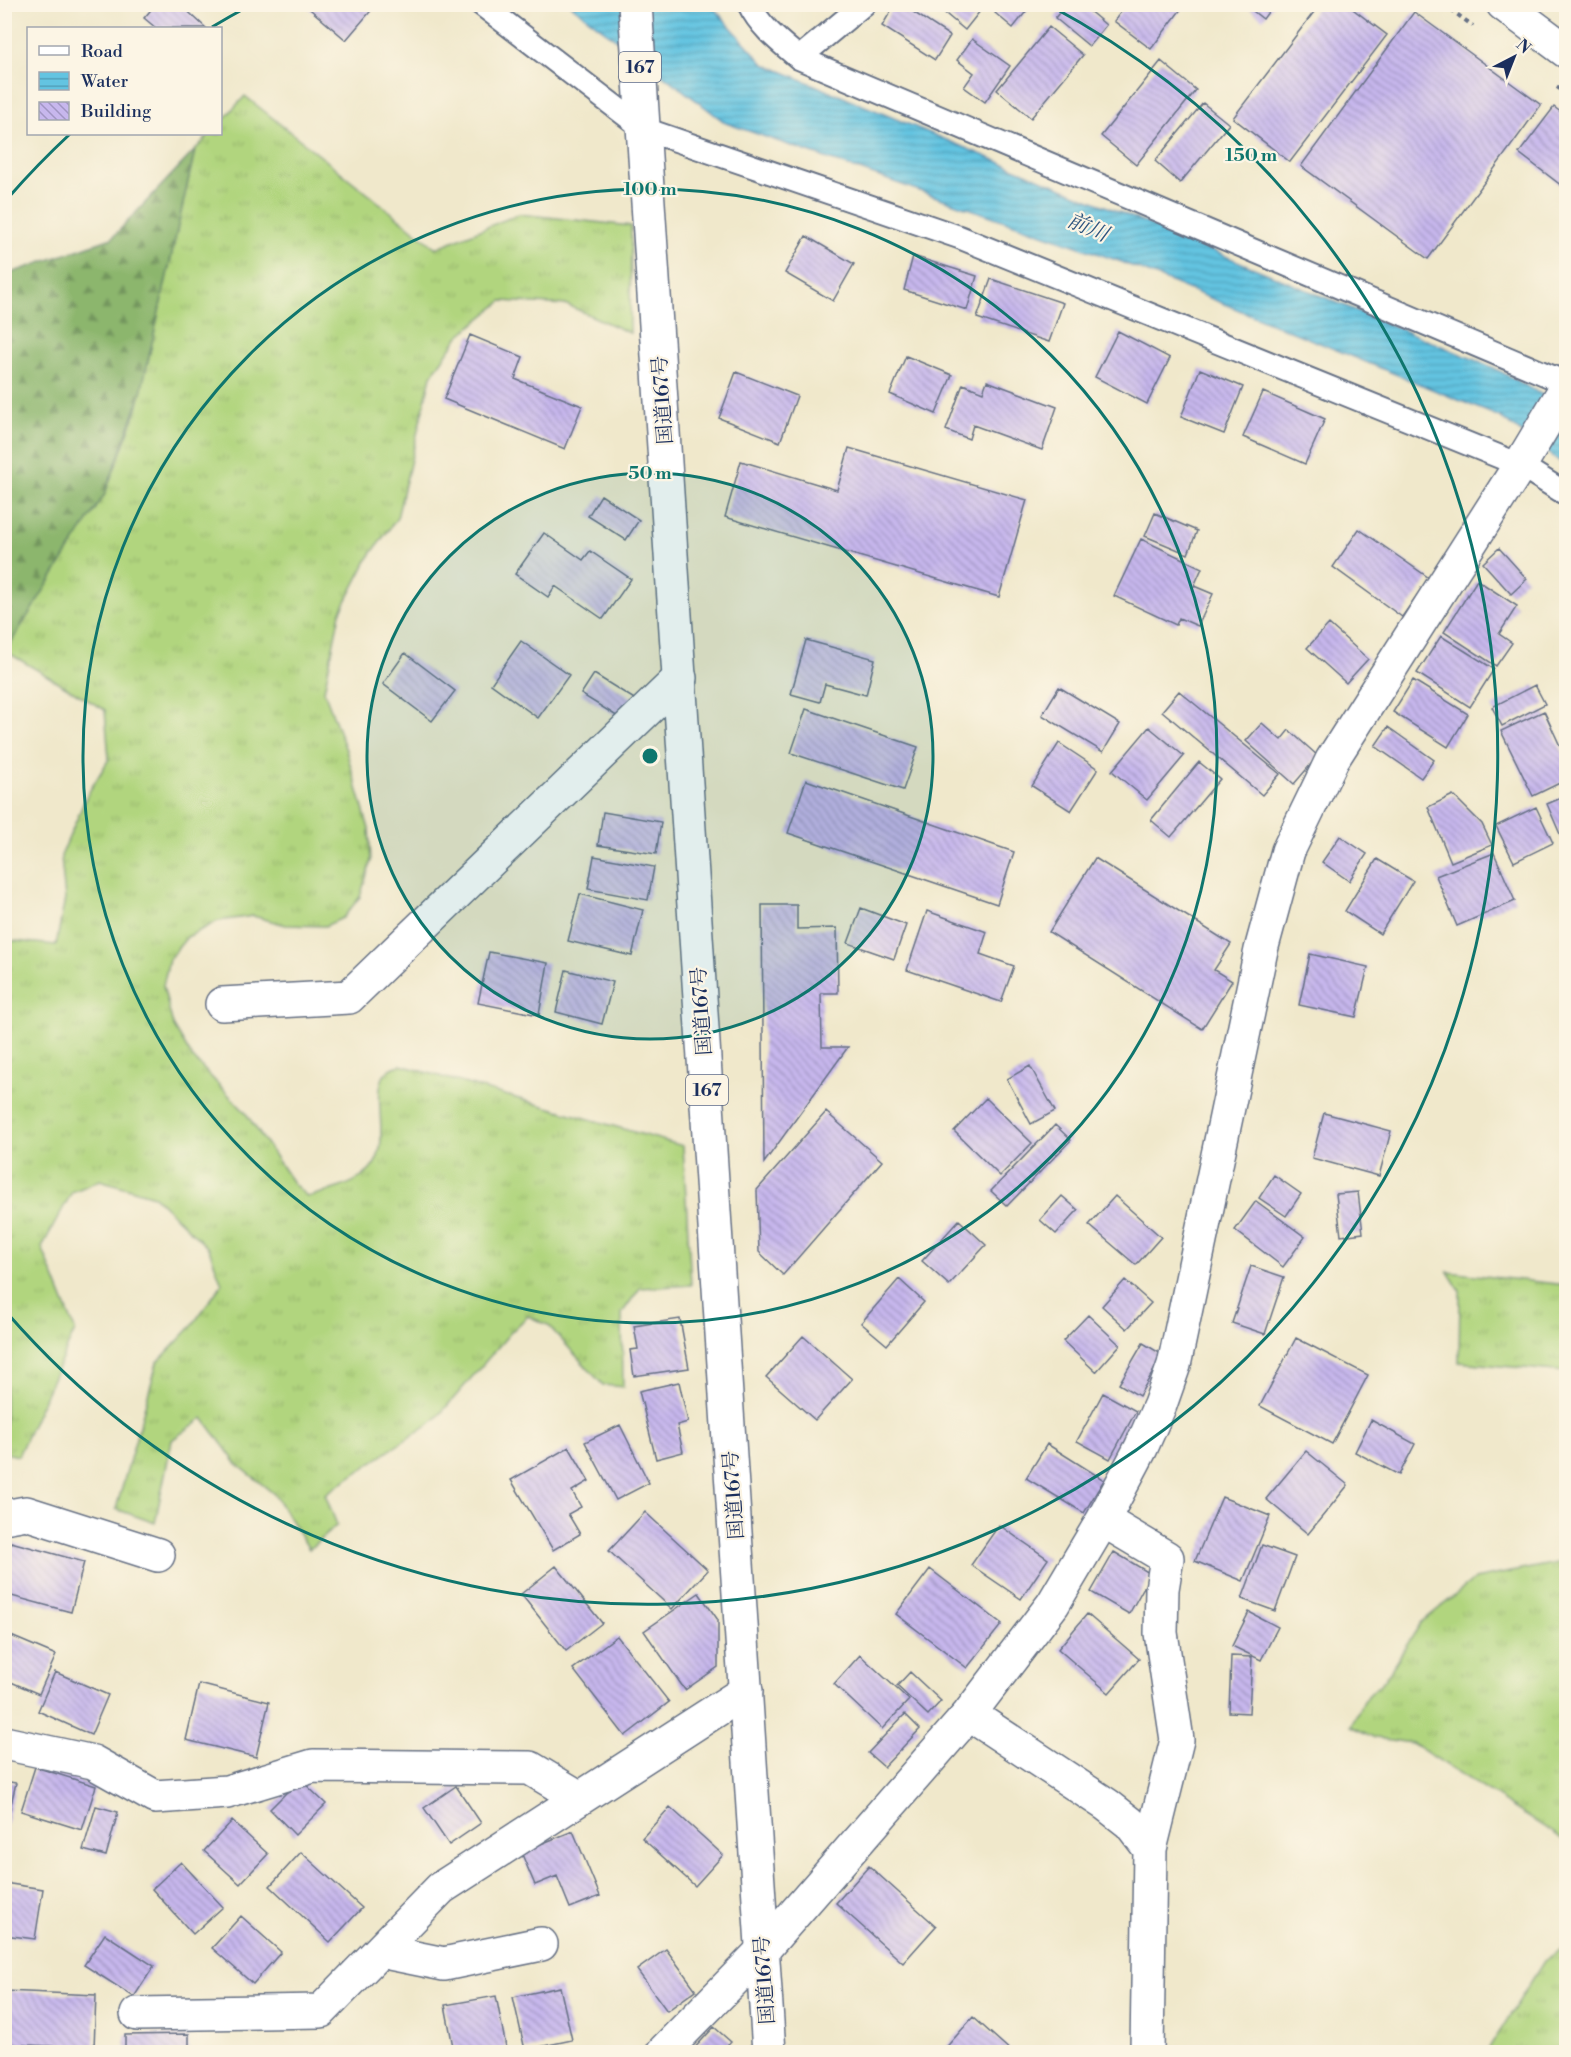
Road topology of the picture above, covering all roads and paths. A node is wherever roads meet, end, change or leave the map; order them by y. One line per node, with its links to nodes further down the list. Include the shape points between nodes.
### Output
1 (481, 4): 8 (lane)
2 (635, 4): 8 (main road, 国道167号 / 167)
3 (748, 4): 7 (lane, via 771,34)
4 (864, 4): 7 (lane)
5 (1503, 4): 6 (main road)
6 (1566, 51)
7 (799, 58): 9 (lane)
8 (644, 129): 11 (lane, via 959,237); 13 (main road, 国道167号 / 167)
9 (1566, 383)
10 (1566, 388): 11 (main road)
11 (1520, 465): 12 (lane); 16 (main road, via 1332,760 1288,851 1261,950 1174,1365 1160,1405)
12 (1566, 495)
13 (680, 678): 14 (main road, via 349,997); 18 (main road, 国道167号 / 167)
14 (222, 1004)
15 (4, 1516): 17 (main road, via 26,1513)
16 (1103, 1520): 19 (main road, via 1053,1604); 22 (main road, via 1167,1558 1161,1633 1177,1740)
17 (158, 1555)
18 (746, 1691): 21 (main road); 25 (main road, 国道167号 / 167)
19 (969, 1714): 22 (main road, via 1107,1805 1130,1823); 25 (main road)
20 (4, 1743): 21 (main road, via 93,1762 155,1797 227,1792 313,1766 530,1768)
21 (580, 1798): 24 (main road, via 441,1888)
22 (1150, 1849): 29 (main road)
23 (541, 1944): 24 (main road, via 444,1964)
24 (380, 1951): 26 (main road, via 321,2011)
25 (762, 1951): 27 (main road); 28 (main road, 国道167号 / 167)
26 (138, 2014)
27 (663, 2052)
28 (769, 2052)
29 (1147, 2052)

